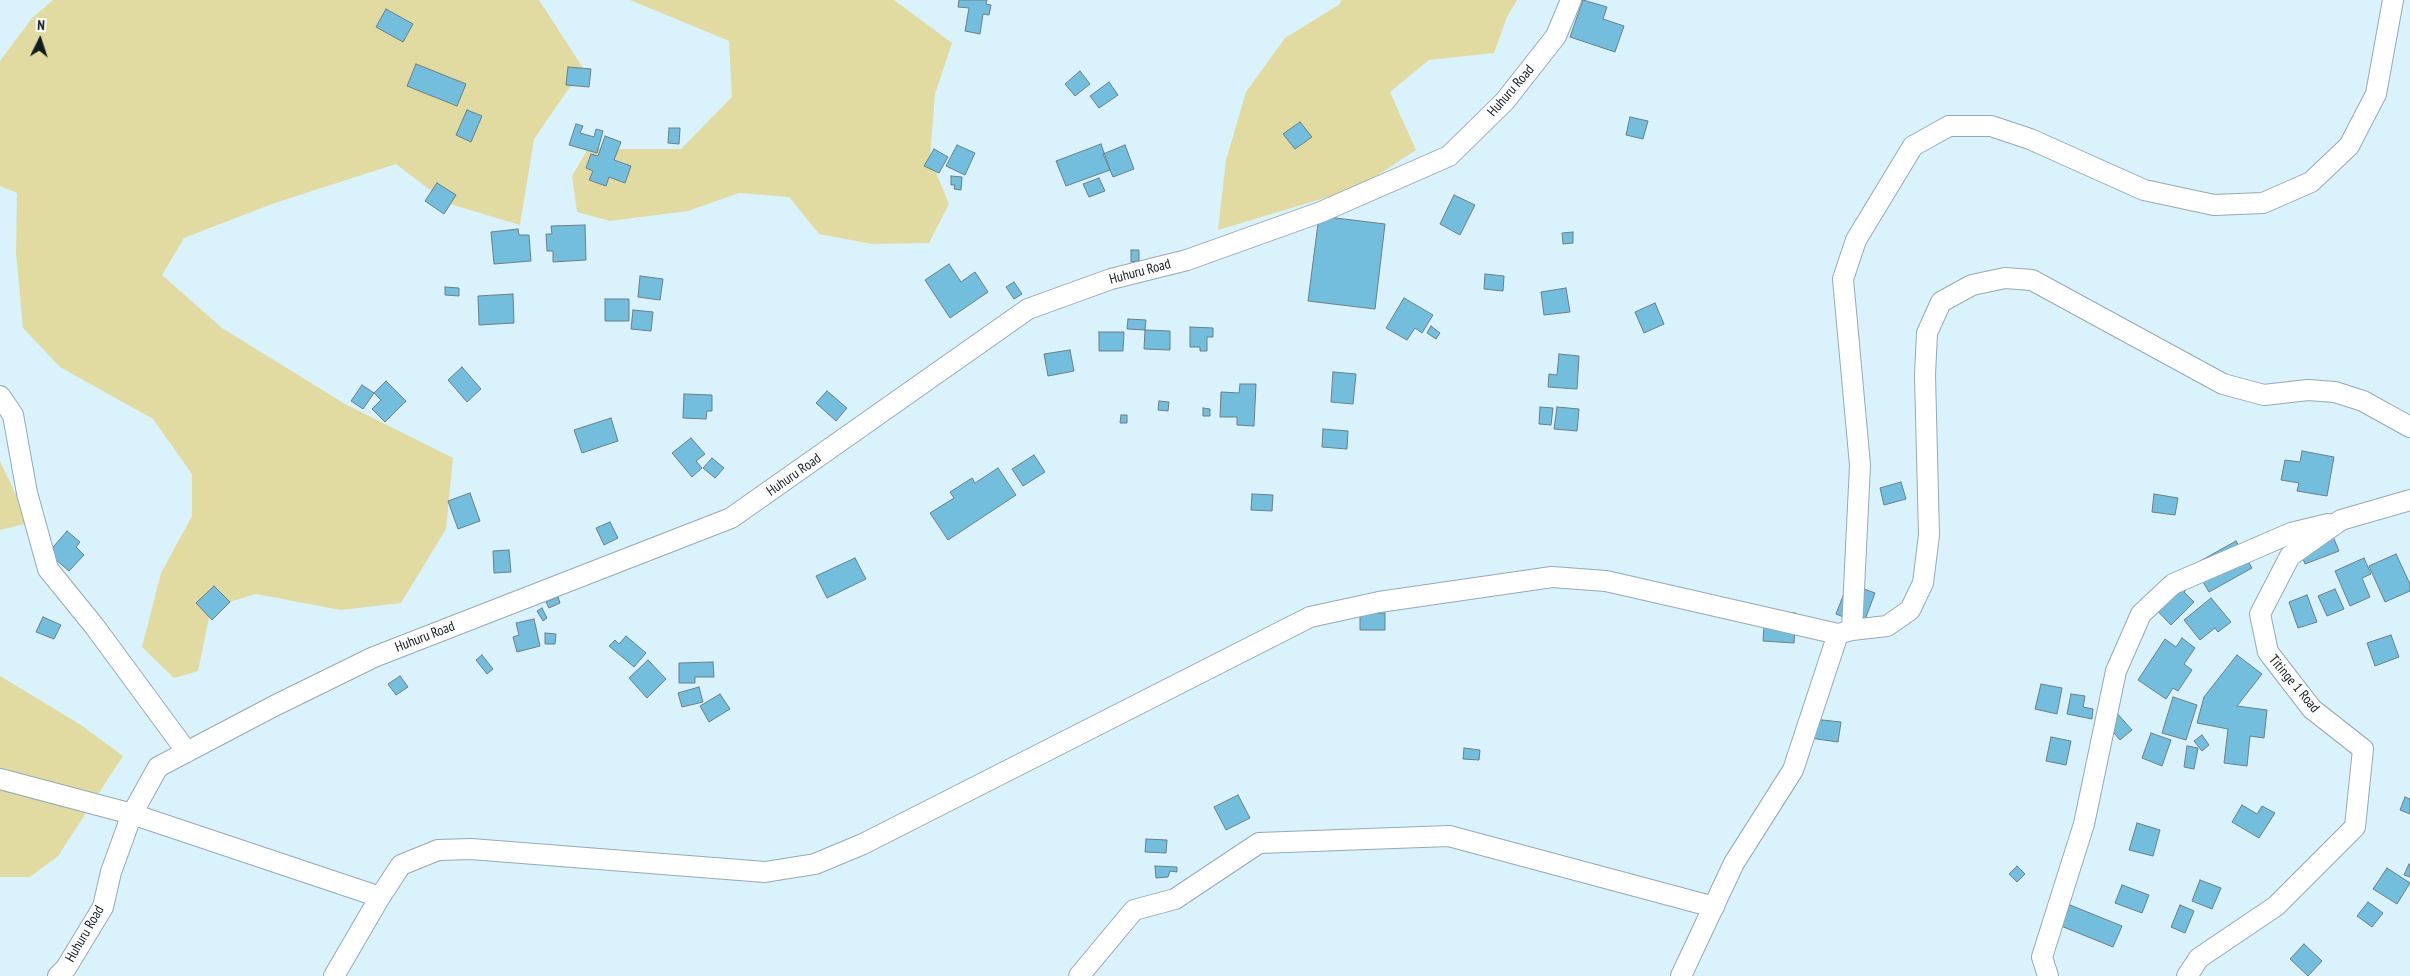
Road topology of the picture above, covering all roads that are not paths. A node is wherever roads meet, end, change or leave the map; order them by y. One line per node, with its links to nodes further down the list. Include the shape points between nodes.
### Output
1 (1571, 0): 8 (street, Huhuru Road, via 1556,36 1505,101 1449,156 1321,212 1187,260 1111,280 1028,309 731,518 374,657)
2 (2393, 0): 7 (street, via 2376,94 2349,146 2311,182 2263,202 2214,206 2144,190 2030,139 1991,126 1949,126 1913,146 1856,240 1843,279 1860,464)
3 (0, 396): 8 (street, via 13,415 27,493 48,570 95,627)
4 (2410, 427): 7 (street, via 2363,401 2335,392 2308,390 2264,395 2222,384 2032,280 2005,278 1972,285 1942,302 1927,333 1929,535 1923,583 1910,610 1887,626)
5 (2410, 500): 6 (street, Titinge 1 Road)
6 (2341, 520): 17 (street, via 2290,533 2173,584 2142,614 2116,671 2084,824 2042,958); 18 (street, Titinge 1 Road, via 2290,556 2260,614 2268,652 2312,709 2363,750 2354,827 2276,906 2199,958)
7 (1845, 632): 11 (street, via 1597,580 1552,577 1379,602 1310,617 863,844 814,864 764,872 471,849 438,850 401,865); 12 (street, via 1793,770 1734,863)
8 (187, 752): 10 (street, Huhuru Road, via 158,767)
9 (0, 779): 10 (street)
10 (132, 814): 11 (street); 13 (street, Huhuru Road, via 111,872 103,907)
11 (380, 897): 14 (street)
12 (1714, 907): 15 (street, via 1449,836 1259,843 1176,899 1134,910); 16 (street)
13 (58, 976)
14 (334, 976)
15 (1079, 976)
16 (1681, 976)
17 (2048, 976)
18 (2187, 976)

